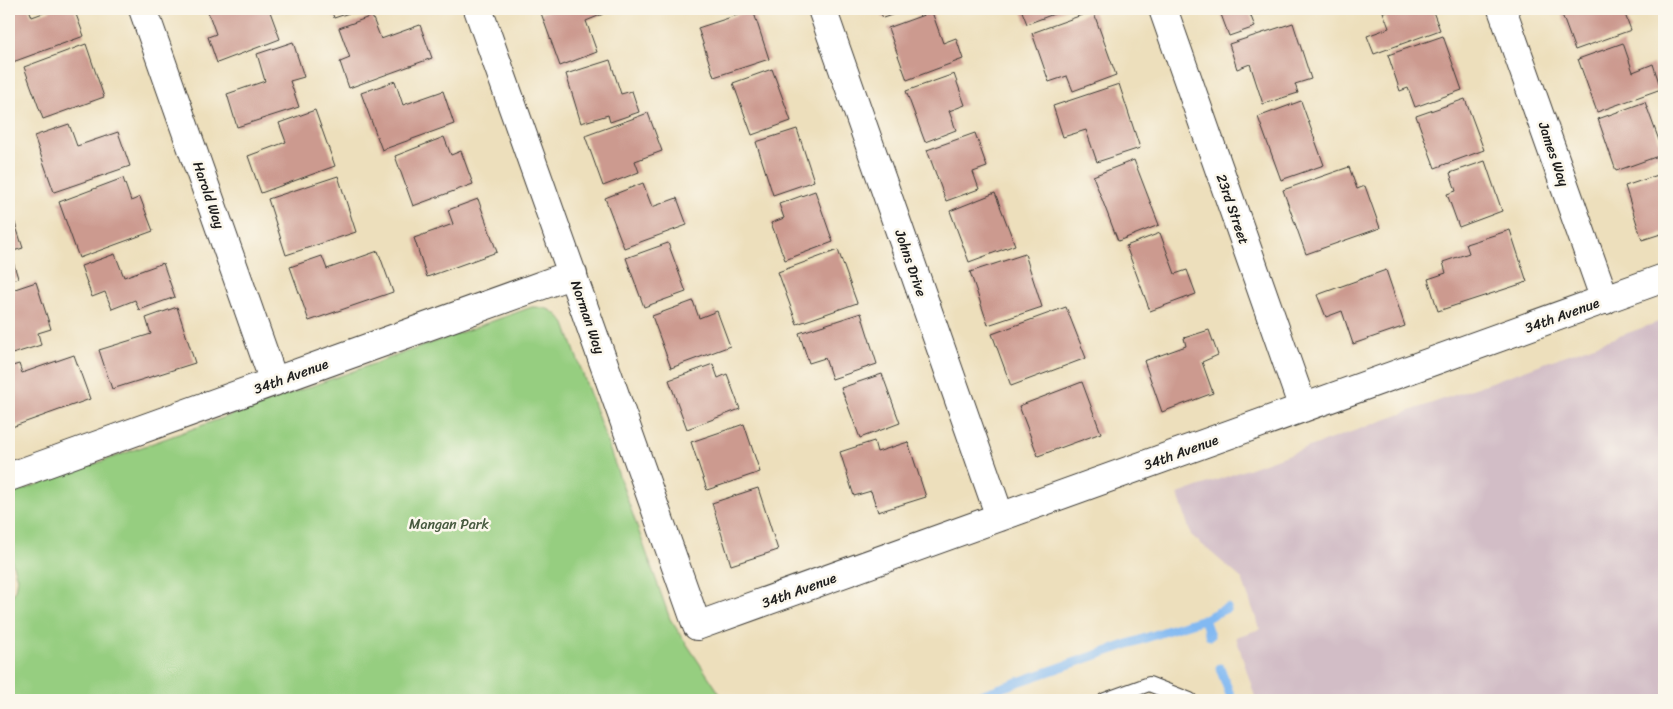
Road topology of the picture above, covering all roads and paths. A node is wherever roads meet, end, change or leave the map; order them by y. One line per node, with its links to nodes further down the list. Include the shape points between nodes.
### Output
1 (143, 9): 9 (street, Harold Way)
2 (478, 9): 6 (street, Norman Way)
3 (822, 9): 12 (street, Johns Drive)
4 (1163, 9): 10 (street, 23rd Street)
5 (1502, 9): 8 (street, James Way)
6 (573, 274): 9 (street, 34th Avenue); 13 (street, Norman Way)
7 (1664, 278): 8 (street, 34th Avenue)
8 (1605, 300): 10 (street, 34th Avenue)
9 (274, 382): 11 (street, 34th Avenue)
10 (1303, 408): 12 (street, 34th Avenue)
11 (9, 477)
12 (1000, 517): 13 (street, 34th Avenue)
13 (697, 626)
14 (1105, 700): 15 (lane, via 1149,684)
15 (1190, 700)

